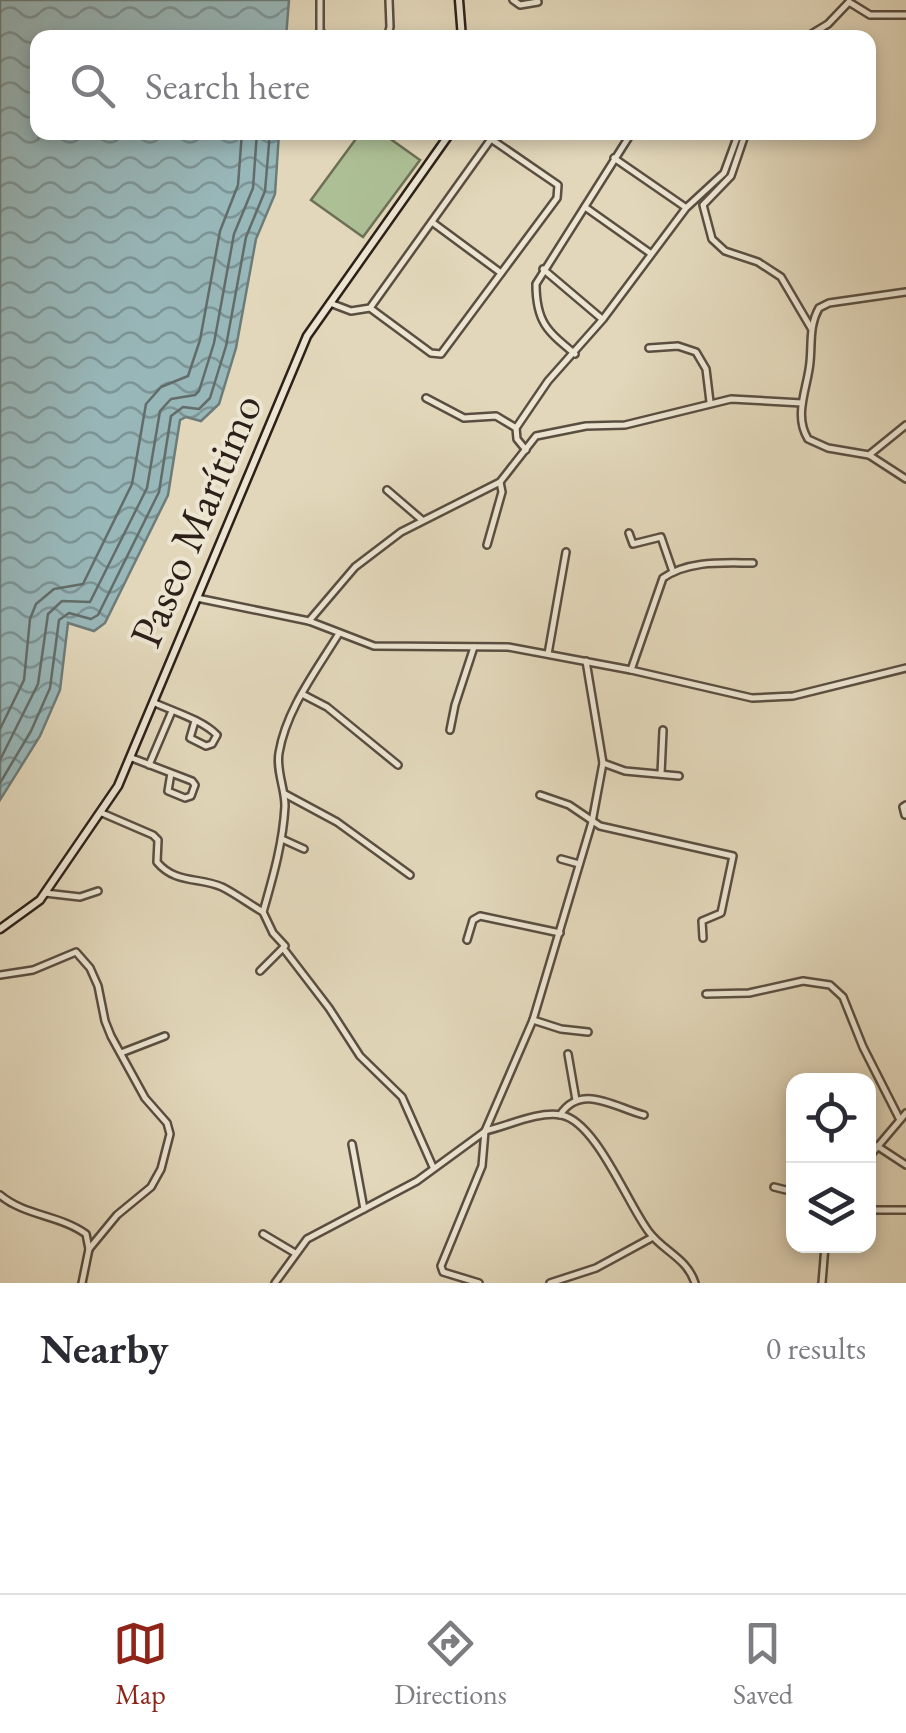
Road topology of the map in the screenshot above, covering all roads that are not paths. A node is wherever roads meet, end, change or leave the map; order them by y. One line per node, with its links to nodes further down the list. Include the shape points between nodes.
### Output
1 (320, 0): 8 (street)
2 (389, 0): 9 (street)
3 (459, 0): 10 (main road)
4 (514, 0): 6 (street)
5 (849, 1): 7 (street, via 870,14); 11 (street)
6 (538, 2)
7 (906, 15)
8 (320, 30)
9 (389, 30)
10 (461, 30)
11 (818, 30)
12 (446, 140): 24 (main road, Paseo Marítimo)
13 (626, 140): 16 (street)
14 (738, 140): 18 (street, via 724,173)
15 (740, 140): 27 (street, via 731,176 703,206 712,239 781,277)
16 (614, 158): 17 (street); 18 (street)
17 (586, 207): 20 (street); 21 (street)
18 (686, 208): 20 (street)
19 (432, 222): 22 (street); 22 (street, via 490,140 554,180 557,198); 25 (street)
20 (650, 253): 26 (street)
21 (543, 269): 26 (street); 29 (street, via 536,284 540,320)
22 (501, 273): 25 (street, via 441,354 430,353)
23 (906, 292): 27 (street, via 823,305)
24 (330, 303): 25 (street, via 350,311); 46 (main road, Paseo Marítimo, via 307,336)
25 (370, 308)
26 (603, 319): 29 (street)
27 (811, 328): 32 (street)
28 (649, 348): 31 (street, via 696,352)
29 (575, 354): 34 (street)
30 (426, 398): 34 (street, via 464,418 496,416)
31 (710, 403): 32 (street); 35 (street, via 625,424 559,430 533,438)
32 (802, 403): 36 (street, via 808,439)
33 (906, 425): 36 (street)
34 (516, 428): 35 (street)
35 (526, 450): 38 (street)
36 (870, 456): 37 (street)
37 (906, 479)
38 (500, 482): 40 (street); 42 (street)
39 (386, 490): 40 (street)
40 (422, 520): 47 (street, via 356,566)
41 (629, 533): 45 (street, via 633,544 661,536)
42 (486, 546)
43 (566, 552): 50 (street)
44 (753, 563): 45 (street)
45 (672, 572): 53 (street, via 659,585)
46 (197, 598): 47 (street); 55 (main road, Paseo Marítimo)
47 (308, 621): 48 (street)
48 (338, 634): 49 (street, via 394,648); 54 (street)
49 (474, 647): 50 (street); 58 (street)
50 (548, 654): 51 (street)
51 (586, 661): 53 (street); 61 (street)
52 (906, 668): 53 (street, via 772,699)
53 (631, 670)
54 (302, 694): 63 (street); 67 (street, via 280,750)
55 (155, 702): 56 (street); 60 (main road, Paseo Marítimo)
56 (172, 711): 57 (street); 62 (street)
57 (195, 722): 57 (street, via 216,733 212,744 190,738)
58 (450, 730)
59 (663, 730): 65 (street)
60 (132, 758): 62 (street); 70 (main road, Paseo Marítimo)
61 (603, 763): 65 (street); 72 (street)
62 (149, 765): 64 (street)
63 (398, 765)
64 (172, 774): 64 (street, via 194,783 191,796 168,791)
65 (661, 774): 66 (street)
66 (679, 776)
67 (285, 794): 73 (street); 77 (street)
68 (540, 795): 72 (street)
69 (906, 804): 71 (street)
70 (102, 813): 79 (main road, Paseo Marítimo); 80 (street, via 153,834 162,869 220,886)
71 (905, 814)
72 (592, 822): 76 (street); 83 (street, via 733,856 721,913 702,921)
73 (282, 839): 74 (street); 80 (street)
74 (304, 848)
75 (561, 859): 76 (street)
76 (580, 864): 82 (street)
77 (410, 875)
78 (98, 892): 79 (street)
79 (45, 894): 81 (main road, Paseo Marítimo)
80 (263, 912): 85 (street)
81 (0, 929)
82 (560, 934): 84 (street, via 480,916); 89 (street)
83 (703, 938)
84 (467, 940)
85 (283, 948): 86 (street); 103 (street, via 360,1056 402,1097)
86 (260, 971)
87 (0, 975): 92 (street, via 76,952 90,968)
88 (706, 994): 98 (street, via 803,981 830,985 843,996)
89 (533, 1020): 90 (street); 99 (street)
90 (588, 1032)
91 (164, 1036): 92 (street)
92 (121, 1053): 112 (street, via 170,1138 152,1187)
93 (568, 1054): 94 (street)
94 (576, 1100): 96 (street, via 611,1100); 97 (street)
95 (906, 1113): 98 (street)
96 (644, 1114)
97 (560, 1115): 99 (street); 111 (street, via 589,1136)
98 (899, 1118): 101 (street)
99 (485, 1131): 103 (street); 117 (street, via 486,1154 441,1266)
100 (352, 1144): 107 (street)
101 (877, 1146): 102 (street)
102 (906, 1165)
103 (434, 1167): 107 (street)
104 (774, 1187): 105 (street)
105 (786, 1190)
106 (0, 1195): 112 (street, via 75,1226)
107 (364, 1209): 113 (street)
108 (876, 1210): 109 (street)
109 (906, 1210)
110 (263, 1234): 113 (street)
111 (652, 1237): 118 (street, via 596,1268); 119 (street, via 685,1264)
112 (90, 1249): 115 (street)
113 (295, 1252): 116 (street)
114 (824, 1253): 120 (street)
115 (82, 1283)
116 (275, 1283)
117 (479, 1283)
118 (550, 1283)
119 (695, 1283)
120 (822, 1283)

